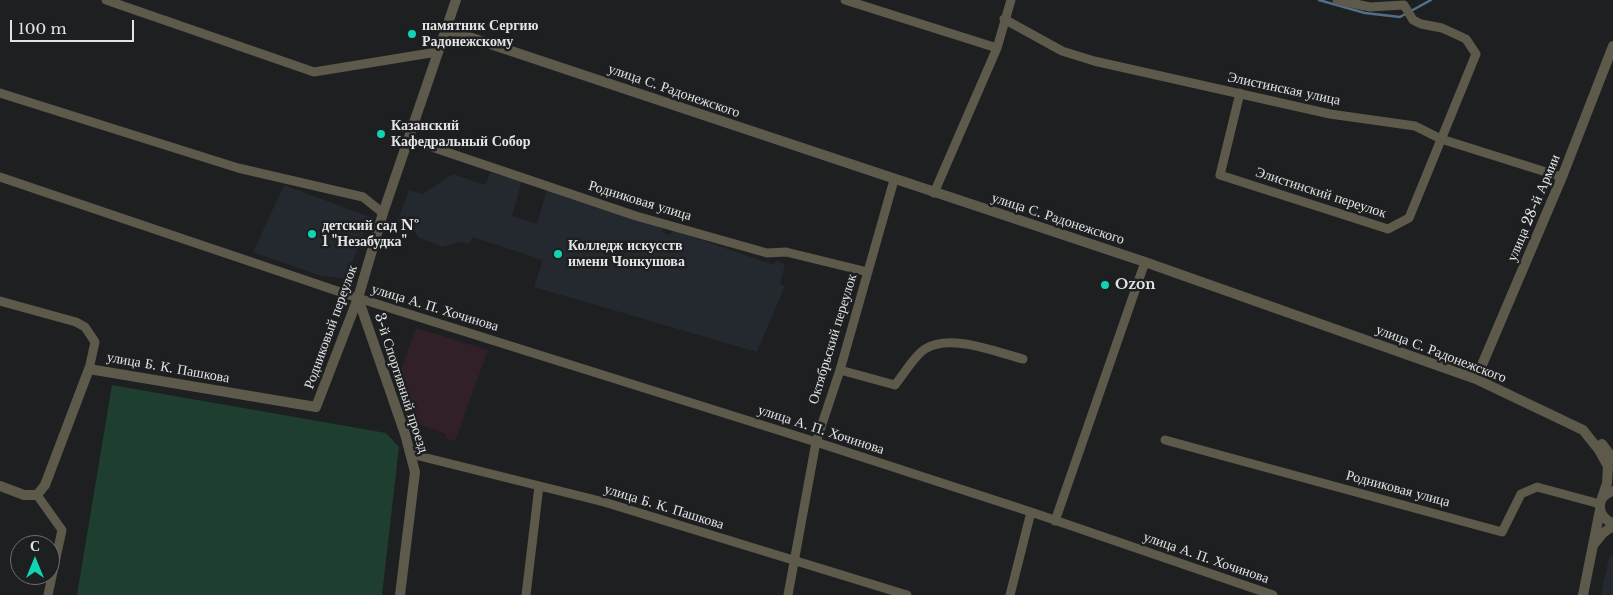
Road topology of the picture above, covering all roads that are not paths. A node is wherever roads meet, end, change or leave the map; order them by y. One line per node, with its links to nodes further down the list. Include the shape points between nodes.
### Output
1 (106, 0): 10 (street, via 314,72)
2 (456, 0): 7 (street, Родниковый переулок)
3 (846, 0): 9 (street)
4 (1011, 0): 6 (street)
5 (1337, 0): 13 (street, Элистинский переулок, via 1370,7 1404,5 1421,24 1442,28 1466,40 1476,54)
6 (1004, 19): 9 (street); 12 (street, Элистинская улица, via 1062,51)
7 (445, 29): 10 (street, Родниковый переулок); 17 (street, улица С. Радонежского)
8 (1613, 46): 16 (street, улица 28-й Армии)
9 (997, 48): 18 (street)
10 (437, 52): 14 (street, Родниковый переулок)
11 (0, 93): 19 (street, via 238,168 363,197)
12 (1240, 93): 13 (street, Элистинская улица, via 1330,114 1415,126); 13 (street, Элистинский переулок, via 1220,175 1388,229 1409,218)
13 (1441, 138): 16 (street, Элистинская улица)
14 (408, 139): 19 (street, Родниковый переулок); 21 (street, Родниковая улица, via 636,216 767,253 786,252)
15 (0, 177): 22 (street, улица А. П. Хочинова)
16 (1562, 177): 27 (street, улица 28-й Армии)
17 (894, 180): 18 (street, улица С. Радонежского); 21 (street, Октябрьский переулок)
18 (934, 193): 20 (street, улица С. Радонежского)
19 (383, 212): 22 (street, Родниковый переулок)
20 (1145, 262): 27 (street, улица С. Радонежского); 40 (street)
21 (868, 272): 26 (street, Октябрьский переулок)
22 (358, 298): 28 (street, Родниковый переулок); 31 (street, улица А. П. Хочинова); 32 (street, 3-й Спортивный проезд)
23 (0, 301): 25 (street, улица Б. К. Пашкова, via 76,322 85,328 95,342)
24 (1023, 359): 26 (street, via 952,341 924,350 895,384)
25 (89, 369): 28 (street, улица Б. К. Пашкова); 37 (street, via 45,485)
26 (840, 370): 31 (street, Октябрьский переулок)
27 (1476, 379): 29 (street, улица С. Радонежского)
28 (316, 407)
29 (1583, 430): 33 (street, via 1603,445); 38 (street, улица С. Радонежского, via 1608,466)
30 (1166, 440): 38 (street, Родниковая улица, via 1502,532 1521,494 1537,487)
31 (816, 442): 39 (street, улица А. П. Хочинова); 43 (street, Октябрьский переулок)
32 (411, 454): 35 (street, улица Б. К. Пашкова); 45 (street, 3-й Спортивный проезд, via 415,472)
33 (1613, 459)
34 (0, 486): 37 (street, via 24,495)
35 (539, 486): 43 (street, улица Б. К. Пашкова, via 604,502); 46 (street)
36 (1613, 491): 38 (street)
37 (37, 495): 44 (street, via 62,530)
38 (1601, 504): 41 (street, via 1604,518); 42 (street, улица С. Радонежского)
39 (1032, 512): 40 (street, улица А. П. Хочинова); 49 (street)
40 (1055, 521): 50 (street, улица А. П. Хочинова)
41 (1613, 525): 42 (street)
42 (1594, 544): 51 (street, улица С. Радонежского)
43 (795, 560): 47 (street, Октябрьский переулок); 48 (street, улица Б. К. Пашкова)
44 (48, 595)
45 (400, 595)
46 (526, 595)
47 (788, 595)
48 (907, 595)
49 (1010, 595)
50 (1273, 595)
51 (1583, 595)

